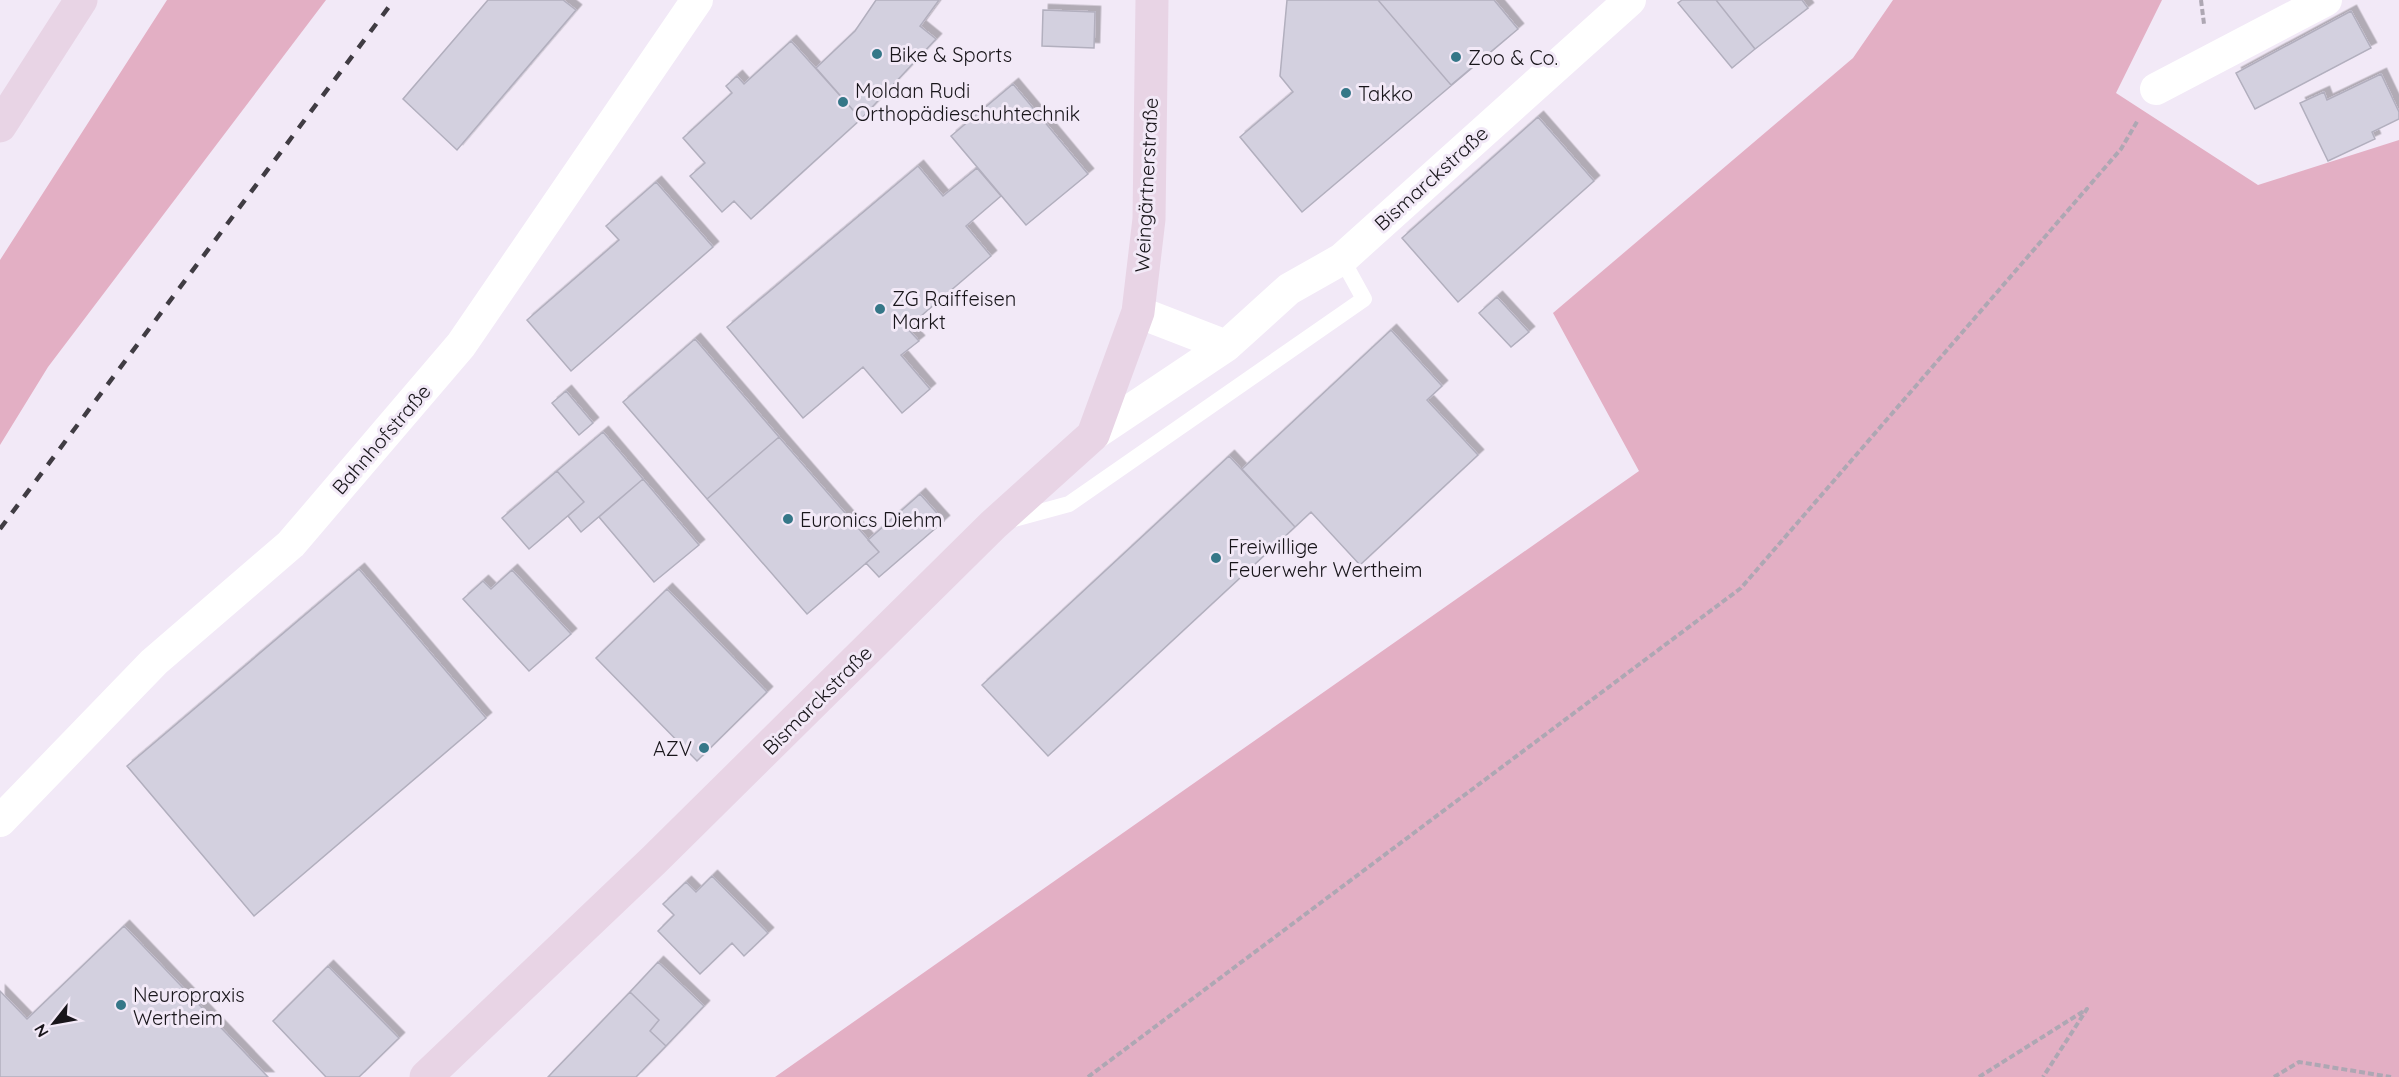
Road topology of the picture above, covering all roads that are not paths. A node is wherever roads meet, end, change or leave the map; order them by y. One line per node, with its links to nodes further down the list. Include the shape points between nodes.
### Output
1 (81, 0): 7 (main road)
2 (697, 0): 13 (street, Bahnhofstraße, via 462,345 291,544 153,662)
3 (1152, 0): 9 (main road, Weingärtnerstraße, via 1149,219)
4 (1629, 0): 8 (street, Bismarckstraße)
5 (2326, 0): 6 (street)
6 (2156, 89)
7 (0, 126)
8 (1342, 259): 10 (street, Bismarckstraße, via 1289,289); 12 (lane, via 1364,299 1069,504)
9 (1138, 312): 10 (street); 11 (main road, Weingärtnerstraße)
10 (1226, 346): 11 (street, Bismarckstraße)
11 (1093, 435): 12 (main road, Bismarckstraße)
12 (993, 525): 14 (main road, Bismarckstraße, via 670,844)
13 (0, 821)
14 (426, 1077)

